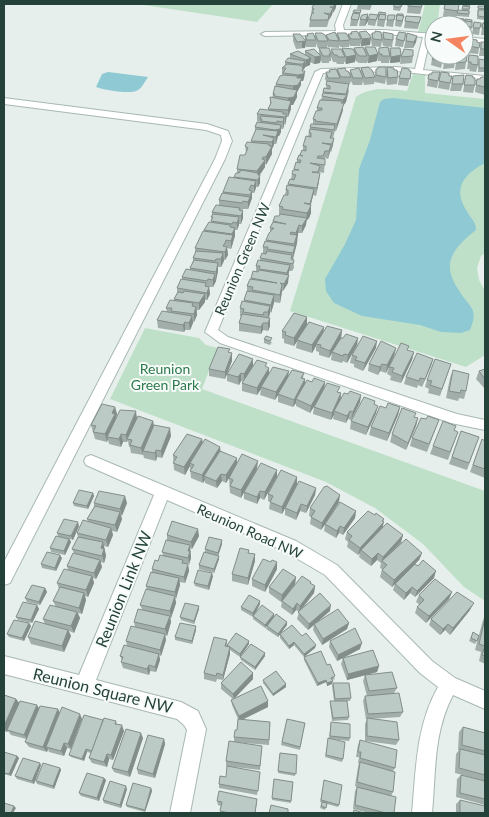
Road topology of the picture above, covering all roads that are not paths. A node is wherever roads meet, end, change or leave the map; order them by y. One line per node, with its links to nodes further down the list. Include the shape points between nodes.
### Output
1 (347, 4): 2 (street, via 339,25)
2 (340, 32): 3 (street); 4 (street)
3 (265, 34)
4 (424, 35)
5 (424, 55): 6 (street)
6 (419, 72): 7 (street, Reunion Green NW); 9 (street, Reunion Green NW, via 364,69 326,70 318,74 211,332 233,343)
7 (485, 79)
8 (4, 102): 12 (street, via 207,127 225,133 227,140)
9 (485, 425)
10 (91, 461): 11 (street, Reunion Road NW)
11 (162, 493): 14 (street, Reunion Road NW, via 290,546 331,570 426,667); 15 (street, Reunion Link NW)
12 (4, 578)
13 (4, 665): 15 (street, Reunion Square NW)
14 (448, 684): 16 (street, Reunion Road NW); 18 (street, via 435,710 429,732)
15 (84, 686): 17 (street, Reunion Square NW, via 181,711 191,718 197,729)
16 (485, 700)
17 (180, 813)
18 (422, 813)

